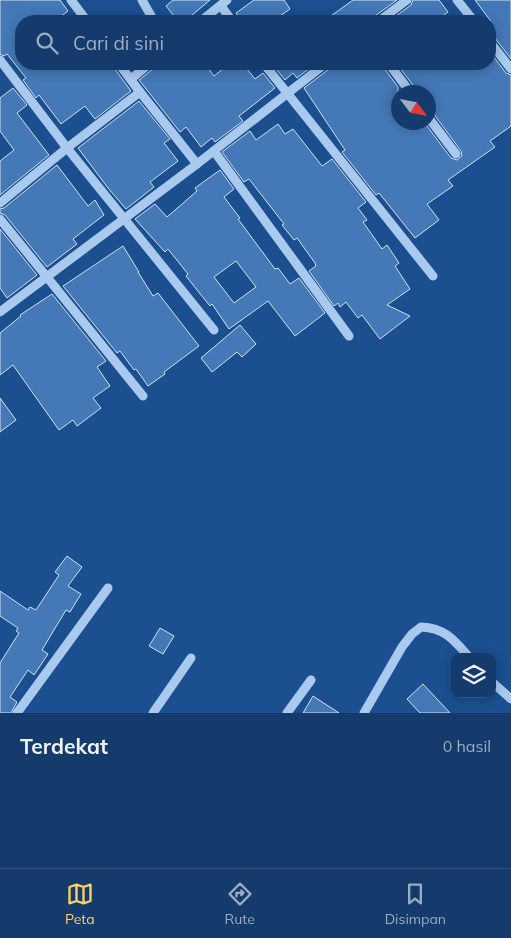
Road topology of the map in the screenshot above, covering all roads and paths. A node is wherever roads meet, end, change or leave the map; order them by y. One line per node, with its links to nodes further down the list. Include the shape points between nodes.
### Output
1 (71, 0): 6 (street)
2 (142, 0): 7 (street)
3 (407, 0): 10 (street)
4 (457, 0): 11 (street)
5 (224, 3): 8 (street); 9 (street)
6 (82, 15)
7 (151, 15)
8 (209, 15)
9 (229, 15)
10 (387, 15)
11 (469, 15)
12 (496, 49): 14 (street)
13 (0, 60): 25 (street)
14 (511, 68)
15 (124, 70): 20 (street)
16 (142, 70): 20 (street)
17 (268, 70): 23 (street)
18 (318, 70): 23 (street)
19 (394, 70): 21 (street)
20 (131, 79): 22 (street)
21 (405, 85)
22 (140, 92): 25 (street); 28 (street)
23 (287, 95): 26 (street); 32 (street)
24 (436, 128): 27 (street)
25 (67, 148): 29 (street); 31 (street)
26 (214, 151): 28 (street); 36 (street)
27 (456, 154)
28 (197, 164): 31 (street)
29 (0, 203)
30 (0, 219): 33 (street)
31 (124, 219): 33 (street); 35 (street)
32 (433, 276)
33 (48, 278): 34 (street); 37 (street)
34 (0, 312)
35 (214, 330)
36 (349, 336)
37 (143, 396)
38 (108, 588): 44 (street)
39 (465, 653): 47 (street, via 442,631 421,627 402,647)
40 (191, 658): 45 (street)
41 (311, 680): 46 (street)
42 (496, 686): 43 (street)
43 (511, 699)
44 (18, 713)
45 (152, 713)
46 (286, 713)
47 (364, 713)

